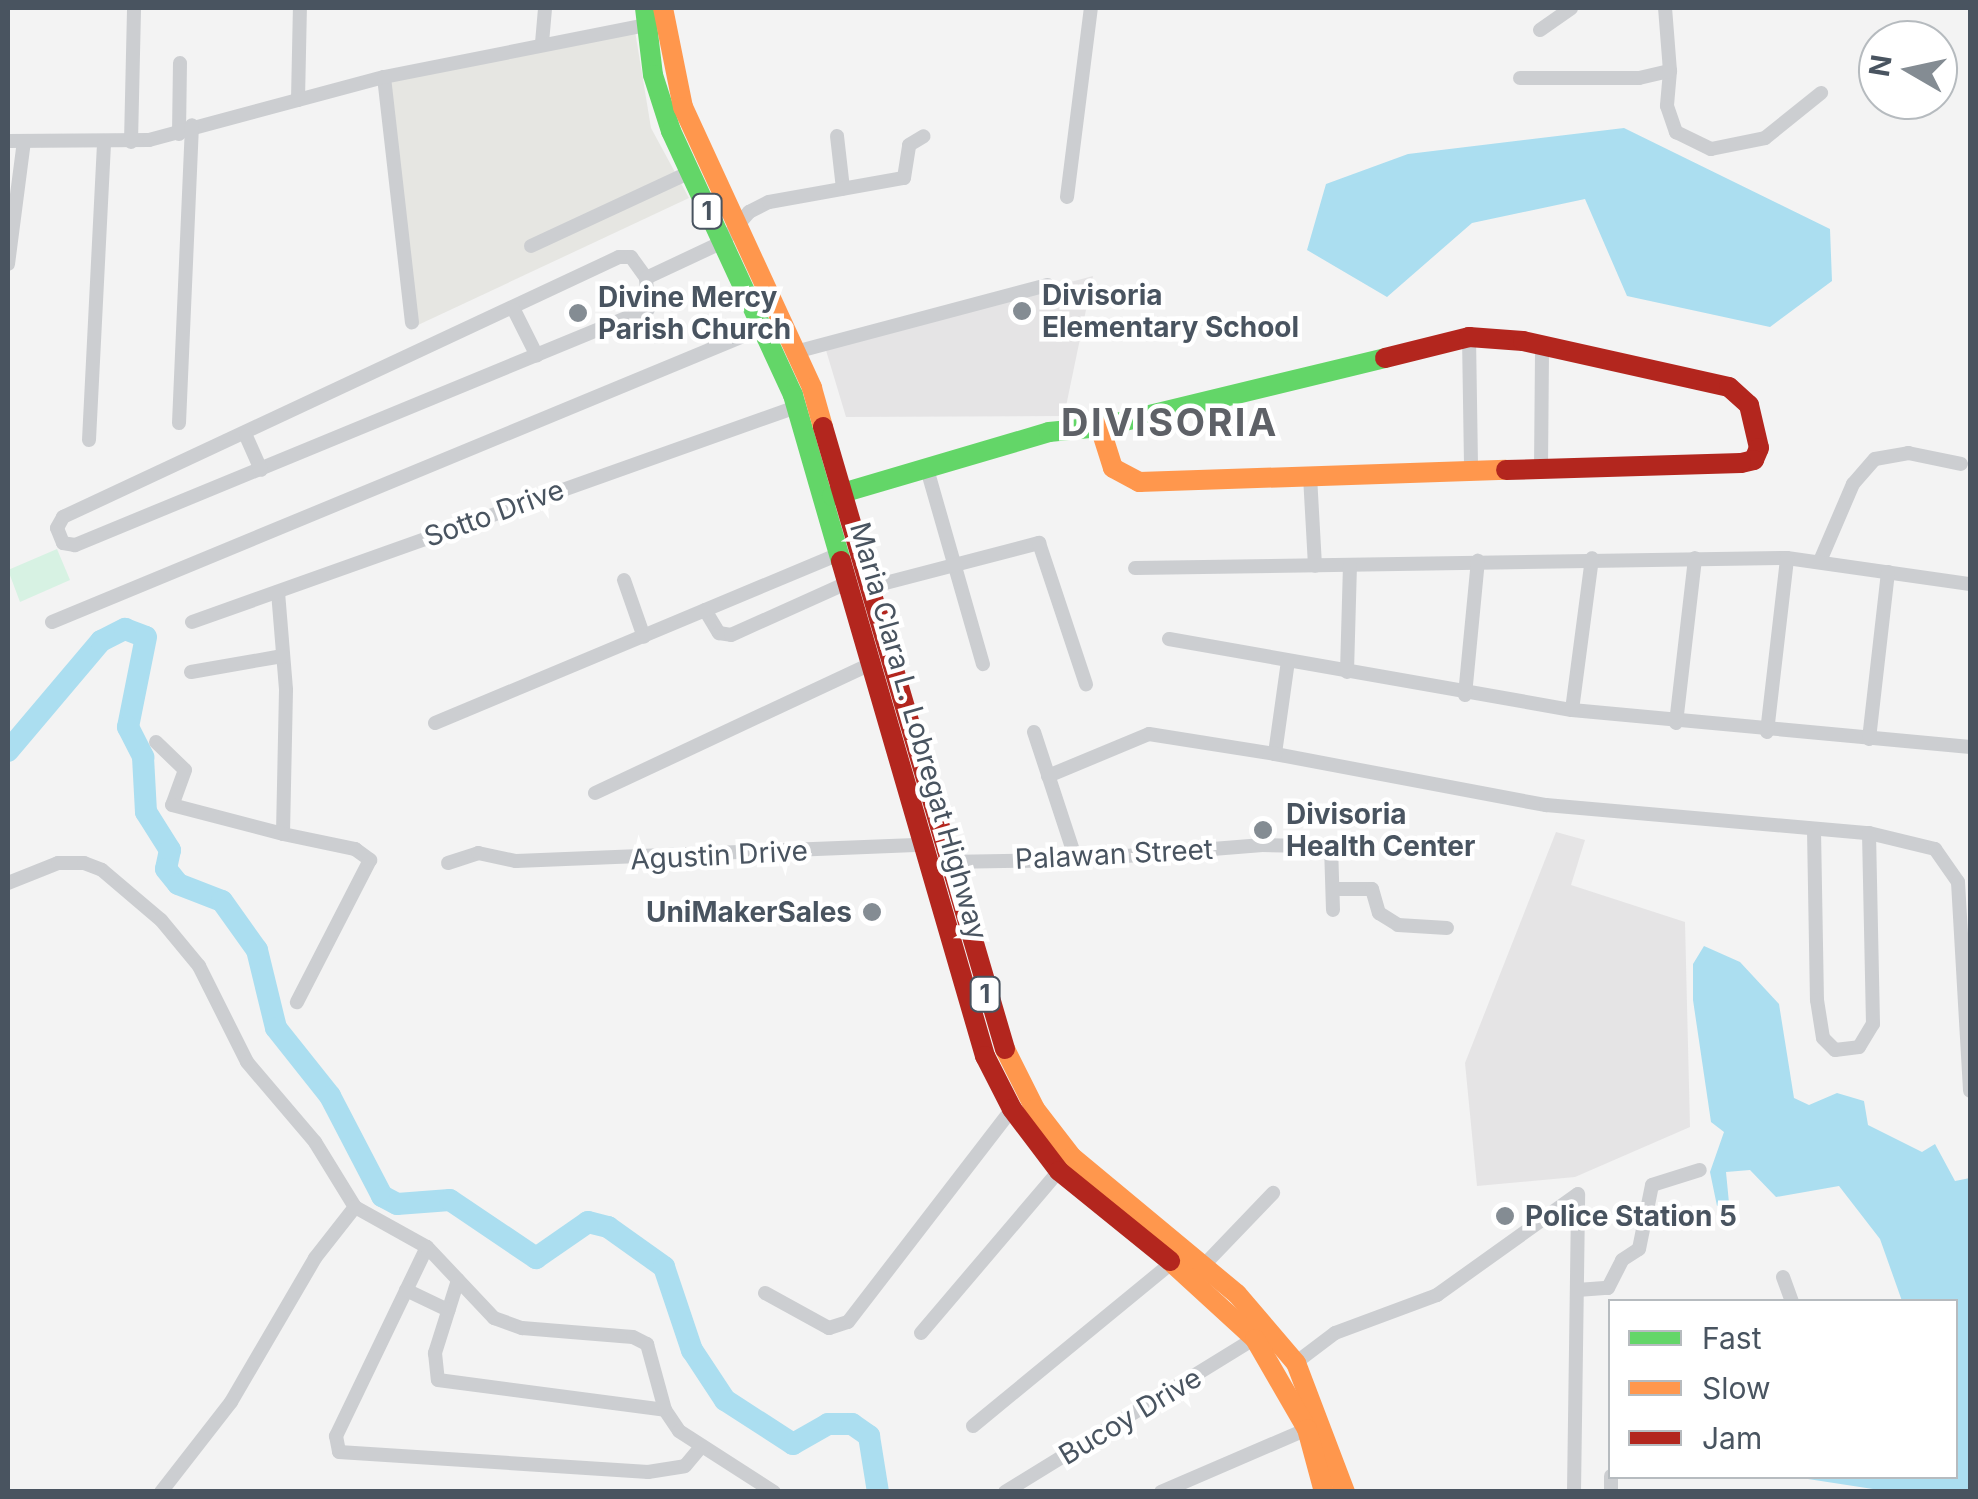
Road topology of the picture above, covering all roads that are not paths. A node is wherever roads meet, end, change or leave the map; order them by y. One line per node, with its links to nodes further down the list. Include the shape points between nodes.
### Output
1 (134, 8): 21 (street)
2 (300, 8): 15 (street)
3 (545, 8): 9 (street)
4 (1090, 8): 24 (street)
5 (1571, 8): 8 (street)
6 (1664, 8): 11 (street)
7 (654, 16): 9 (street); 22 (main road, Maria Clara L. Lobregat Highway / 1, via 659,101); 25 (main road, Maria Clara L. Lobregat Highway / 1)
8 (1540, 30)
9 (542, 44): 12 (street)
10 (180, 63): 16 (street)
11 (1670, 71): 13 (street, via 1639,78); 14 (street, via 1667,106 1676,132 1712,149 1765,138)
12 (384, 77): 15 (street); 31 (street)
13 (1520, 78)
14 (1820, 93)
15 (298, 100): 16 (street)
16 (186, 129): 21 (street); 38 (street)
17 (837, 136): 23 (street)
18 (924, 136): 23 (street, via 909,146 904,178)
19 (16, 142): 20 (street); 27 (street)
20 (104, 142): 21 (street); 41 (street)
21 (131, 142)
22 (688, 173): 25 (main road, Maria Clara L. Lobregat Highway / 1); 26 (street)
23 (843, 189): 25 (street, via 769,202)
24 (1067, 197)
25 (729, 234): 28 (street); 32 (main road, Maria Clara L. Lobregat Highway / 1); 35 (main road, Maria Clara L. Lobregat Highway / 1)
26 (532, 246)
27 (8, 264)
28 (646, 278): 30 (street, via 631,258 619,257); 36 (street, via 648,309)
29 (1046, 285): 35 (street)
30 (514, 310): 36 (street); 40 (street)
31 (412, 322)
32 (766, 326): 37 (main road, Maria Clara L. Lobregat Highway / 1); 65 (street)
33 (1469, 337): 34 (main road); 39 (main road); 46 (street)
34 (1542, 346): 43 (street); 43 (main road, via 1729,387 1749,405 1759,448 1754,460 1741,463)
35 (799, 351): 37 (main road, Maria Clara L. Lobregat Highway / 1)
36 (537, 356): 44 (street)
37 (806, 403): 48 (main road, Maria Clara L. Lobregat Highway / 1); 63 (street, Sotto Drive)
38 (179, 423)
39 (1100, 427): 45 (main road, via 1049,432); 47 (main road, via 1113,468 1128,480)
40 (246, 436): 44 (street); 44 (street, via 62,517 57,528 63,543 76,545)
41 (88, 440)
42 (1961, 464): 54 (street, via 1908,453 1875,460 1853,484)
43 (1542, 468): 46 (main road)
44 (261, 470)
45 (927, 470): 48 (main road); 55 (street)
46 (1472, 470): 47 (main road)
47 (1310, 476): 56 (street)
48 (834, 495): 49 (main road, Maria Clara L. Lobregat Highway / 1); 61 (main road, Maria Clara L. Lobregat Highway / 1)
49 (841, 553): 61 (main road, Maria Clara L. Lobregat Highway / 1); 64 (street)
50 (1592, 558): 51 (street); 53 (street); 77 (street)
51 (1695, 558): 52 (street); 78 (street)
52 (1787, 558): 54 (street); 81 (street)
53 (1478, 561): 57 (street); 76 (street)
54 (1820, 561): 59 (street)
55 (955, 565): 61 (street); 72 (street); 75 (street, via 1040,543)
56 (1315, 566): 57 (street); 58 (street)
57 (1350, 566): 74 (street)
58 (1135, 568)
59 (1888, 572): 62 (street); 82 (street)
60 (624, 580): 67 (street)
61 (859, 584): 64 (street, via 731,635 719,634); 71 (main road, Maria Clara L. Lobregat Highway / 1); 93 (main road, Maria Clara L. Lobregat Highway / 1)
62 (1970, 584)
63 (278, 592): 66 (street, Sotto Drive); 69 (street)
64 (704, 610): 67 (street)
65 (52, 622)
66 (192, 622)
67 (644, 637): 79 (street)
68 (1168, 639): 70 (street)
69 (283, 656): 73 (street); 89 (street)
70 (1288, 661): 74 (street); 85 (street)
71 (870, 664): 87 (street); 93 (main road, Maria Clara L. Lobregat Highway / 1)
72 (983, 664)
73 (191, 672)
74 (1348, 672): 76 (street)
75 (1086, 684)
76 (1464, 694): 77 (street)
77 (1572, 710): 78 (street)
78 (1676, 723): 81 (street)
79 (435, 724)
80 (1034, 732): 86 (street)
81 (1767, 732): 82 (street)
82 (1869, 740): 84 (street)
83 (156, 742): 89 (street, via 185,770 172,806)
84 (1970, 746)
85 (1274, 754): 86 (street, via 1149,734); 88 (street, via 1546,804)
86 (1048, 776): 94 (street)
87 (595, 793)
88 (1814, 830): 90 (street); 90 (street, via 1820,1026 1835,1050 1859,1047 1873,1024)
89 (283, 834): 100 (street, via 355,850 370,860)
90 (1869, 834): 101 (street, via 1920,842 1953,868)
91 (1330, 846): 92 (street, Palawan Street); 94 (street, Palawan Street); 97 (street)
92 (1360, 847)
93 (933, 857): 94 (street, Palawan Street); 95 (street, Agustin Drive, via 516,862 478,852); 102 (main road, Maria Clara L. Lobregat Highway / 1, via 985,1056); 109 (main road, Maria Clara L. Lobregat Highway / 1, via 1035,1109 1072,1157)
94 (1076, 860)
95 (448, 863)
96 (8, 883): 106 (street, via 58,863 84,863 102,870 161,920 198,966 247,1062 315,1142)
97 (1333, 889): 98 (street); 99 (street, via 1372,889 1379,913 1398,926)
98 (1333, 910)
99 (1447, 928)
100 (297, 1002)
101 (1970, 1091)
102 (1012, 1109): 104 (main road, Maria Clara L. Lobregat Highway / 1); 114 (street, via 848,1322 829,1328)
103 (1700, 1170): 113 (street, via 1652,1185 1640,1249 1622,1260 1608,1288)
104 (1059, 1171): 108 (main road, Maria Clara L. Lobregat Highway / 1); 117 (street)
105 (1273, 1193): 109 (street)
106 (355, 1207): 107 (street); 125 (street, via 315,1258 232,1402)
107 (427, 1247): 111 (street); 112 (street)
108 (1173, 1262): 118 (main road, Maria Clara L. Lobregat Highway / 1); 121 (street)
109 (1204, 1265): 118 (main road, Maria Clara L. Lobregat Highway / 1)
110 (1783, 1277): 115 (street)
111 (458, 1280): 116 (street); 120 (street, via 494,1318 522,1328 633,1337 647,1344)
112 (406, 1290): 116 (street); 123 (street, via 336,1436 339,1452 648,1472 685,1466)
113 (1577, 1290): 119 (street, via 1578,1194 1437,1295 1335,1332); 131 (street)
114 (765, 1293)
115 (1791, 1299)
116 (448, 1310): 120 (street, via 433,1367 444,1384)
117 (921, 1333)
118 (1262, 1334): 119 (main road, Maria Clara L. Lobregat Highway / 1); 127 (street, Bucoy Drive)
119 (1289, 1369): 122 (main road, Maria Clara L. Lobregat Highway / 1); 130 (main road, Maria Clara L. Lobregat Highway / 1, via 1320,1410)
120 (665, 1410): 123 (street)
121 (973, 1426)
122 (1307, 1429): 128 (street); 129 (main road, Maria Clara L. Lobregat Highway / 1)
123 (701, 1447): 124 (street)
124 (751, 1486): 126 (street)
125 (161, 1492)
126 (774, 1492)
127 (1004, 1492)
128 (1161, 1492)
129 (1324, 1492)
130 (1344, 1492)
131 (1574, 1492)

